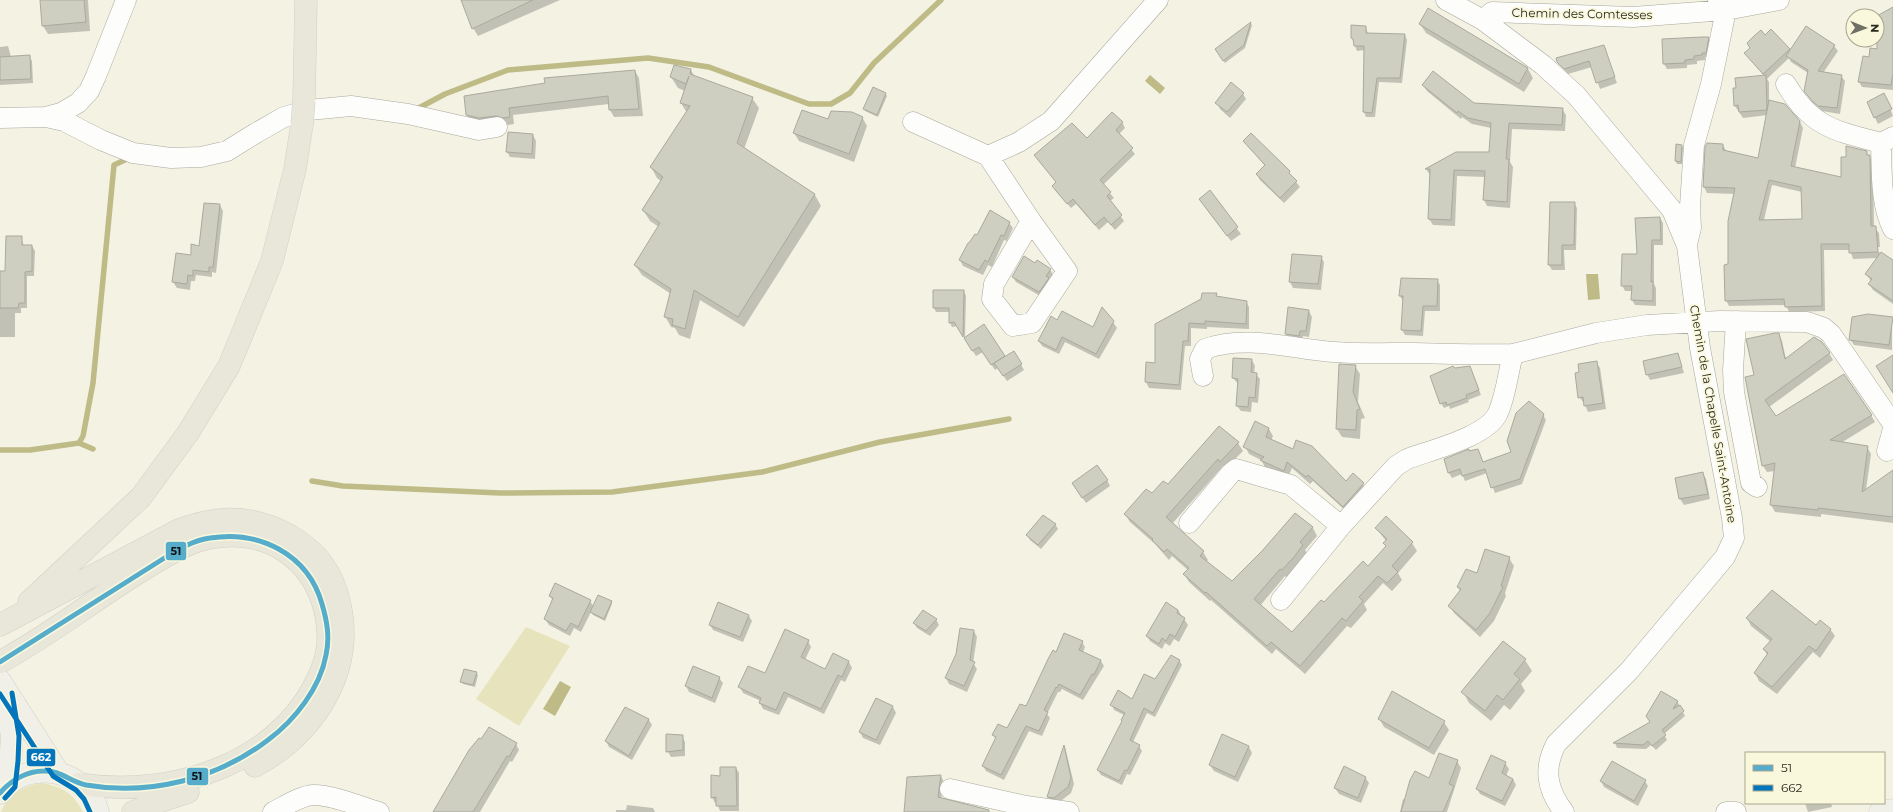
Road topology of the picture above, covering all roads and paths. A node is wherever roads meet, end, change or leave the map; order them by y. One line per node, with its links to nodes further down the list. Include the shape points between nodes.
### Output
1 (126, 0): 9 (street, via 89,91 70,108)
2 (306, 0): 29 (highway, bridge, via 304,101 296,170 272,261 229,366 188,433 141,497)
3 (1158, 0): 14 (street, via 1051,122 1019,142)
4 (1446, 0): 7 (street, Chemin de la Chapelle Saint-Antoine)
5 (1779, 0): 6 (street, Chemin des Comtesses)
6 (1722, 5): 7 (street, Chemin des Comtesses, via 1633,17 1492,12); 17 (street, via 1711,84 1694,144 1691,228)
7 (1483, 20): 17 (street, Chemin de la Chapelle Saint-Antoine, via 1543,65 1576,95 1672,210)
8 (1786, 84): 13 (street, via 1806,112 1826,127)
9 (46, 117): 10 (street); 12 (street, via 64,121 133,153 171,158 201,157 227,151 284,117 309,110 351,106 408,114 479,130)
10 (0, 118)
11 (913, 122): 14 (street)
12 (497, 127)
13 (1887, 140): 16 (street, via 1882,177 1887,217)
14 (988, 156): 15 (street)
15 (1031, 221): 15 (street, via 1067,271 1032,323 1013,326 992,299 994,284)
16 (1893, 229)
17 (1687, 246): 19 (street, Chemin de la Chapelle Saint-Antoine)
18 (1736, 321): 19 (street); 22 (street, via 1807,322 1824,328 1831,334); 25 (street, via 1734,392 1752,483)
19 (1697, 322): 20 (street, via 1621,328); 43 (street, Chemin de la Chapelle Saint-Antoine, via 1734,538 1725,557 1655,641 1629,671 1556,744 1549,757 1548,773 1550,789)
20 (1513, 354): 21 (street, via 1336,352 1239,342 1205,349 1200,359); 27 (street, via 1502,400 1490,424 1480,433 1407,459 1396,466)
21 (1203, 376)
22 (1893, 424)
23 (1893, 429): 24 (street)
24 (1887, 451)
25 (1757, 487)
26 (1189, 523): 27 (street, via 1236,469 1291,485)
27 (1341, 526): 28 (street)
28 (1281, 600)
29 (3, 624): 39 (highway, via 179,530 203,522 244,520 266,526 286,533 304,544 320,560 338,596 344,635 335,680 320,708 292,741 265,760 214,786 172,797)
30 (0, 662): 33 (highway, via 135,574 186,546 207,538 241,536 261,540 281,548 297,559 311,575 325,612 328,626 327,644 324,665 308,698 295,717 253,751 216,770 189,779 131,788)
31 (2, 684): 32 (main road); 34 (main road, via 12,736)
32 (58, 772): 33 (main road); 34 (main road, via 40,771 24,775)
33 (80, 784): 38 (main road, via 90,795)
34 (4, 788)
35 (950, 789): 36 (street)
36 (1024, 809): 42 (street)
37 (1893, 810): 46 (main road)
38 (98, 812)
39 (133, 812)
40 (273, 812): 41 (street, via 313,795)
41 (379, 812)
42 (1069, 812)
43 (1564, 812)
44 (1726, 812): 45 (street)
45 (1736, 812)
46 (1880, 812)

